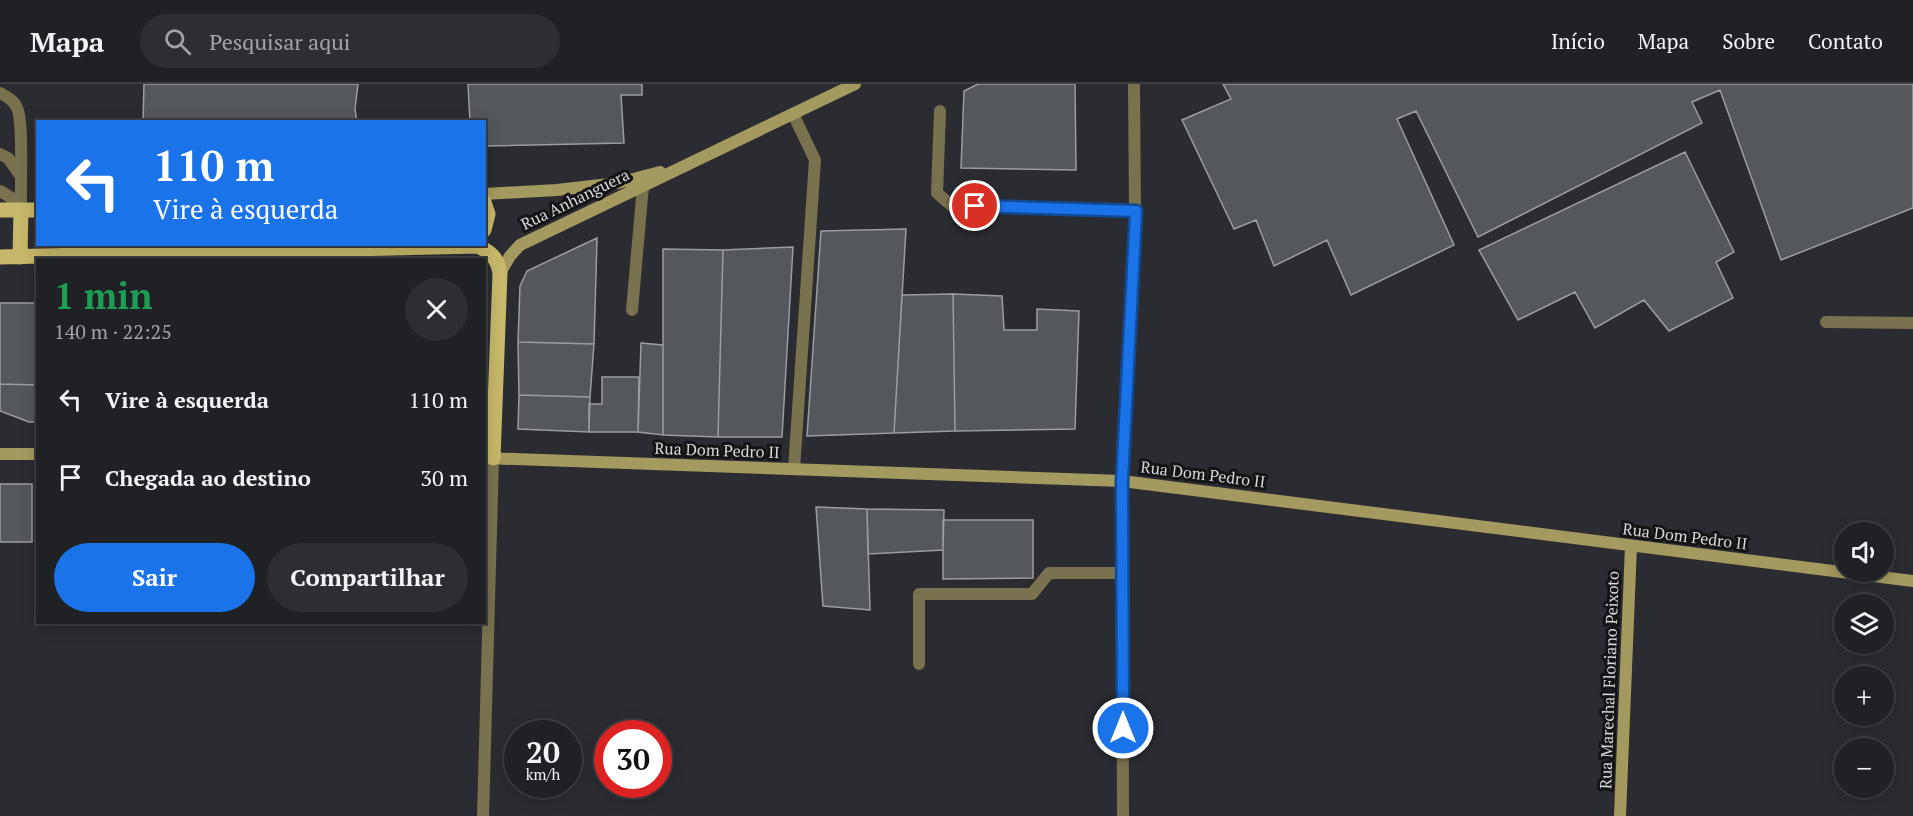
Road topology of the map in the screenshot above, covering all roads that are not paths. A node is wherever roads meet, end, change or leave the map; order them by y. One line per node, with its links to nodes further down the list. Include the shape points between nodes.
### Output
1 (855, 84): 5 (main road, Rua Anhanguera)
2 (1134, 84): 15 (street)
3 (0, 93): 8 (street, via 18,109)
4 (940, 111): 15 (street, via 937,193 952,206)
5 (793, 114): 7 (main road, Rua Anhanguera); 26 (street, via 815,160)
6 (0, 154): 8 (street, via 8,158)
7 (687, 165): 9 (main road, Rua Anhanguera); 11 (main road, Rua Anhanguera, via 618,183)
8 (20, 176): 13 (street)
9 (643, 186): 19 (main road, Rua Anhanguera, via 520,245); 20 (street)
10 (0, 191): 13 (street)
11 (486, 194)
12 (0, 210): 13 (main road)
13 (21, 210): 14 (main road); 18 (main road)
14 (36, 210)
15 (1136, 211): 27 (street)
16 (465, 246): 18 (main road); 19 (main road, via 488,251 497,260)
17 (0, 257): 18 (main road)
18 (20, 257)
19 (500, 273): 25 (main road)
20 (632, 310)
21 (1826, 322): 22 (street)
22 (1913, 323)
23 (0, 454): 24 (main road)
24 (36, 454)
25 (489, 458): 26 (main road, Rua Dom Pedro II); 32 (street)
26 (794, 469): 27 (main road, Rua Dom Pedro II)
27 (1122, 481): 28 (main road, Rua Dom Pedro II); 29 (street)
28 (1631, 546): 30 (main road, Rua Dom Pedro II); 34 (main road, Rua Marechal Floriano Peixoto)
29 (1122, 573): 31 (street, via 1049,573 1032,594 919,594); 33 (street)
30 (1913, 580)
31 (919, 664)
32 (483, 816)
33 (1123, 816)
34 (1620, 816)

